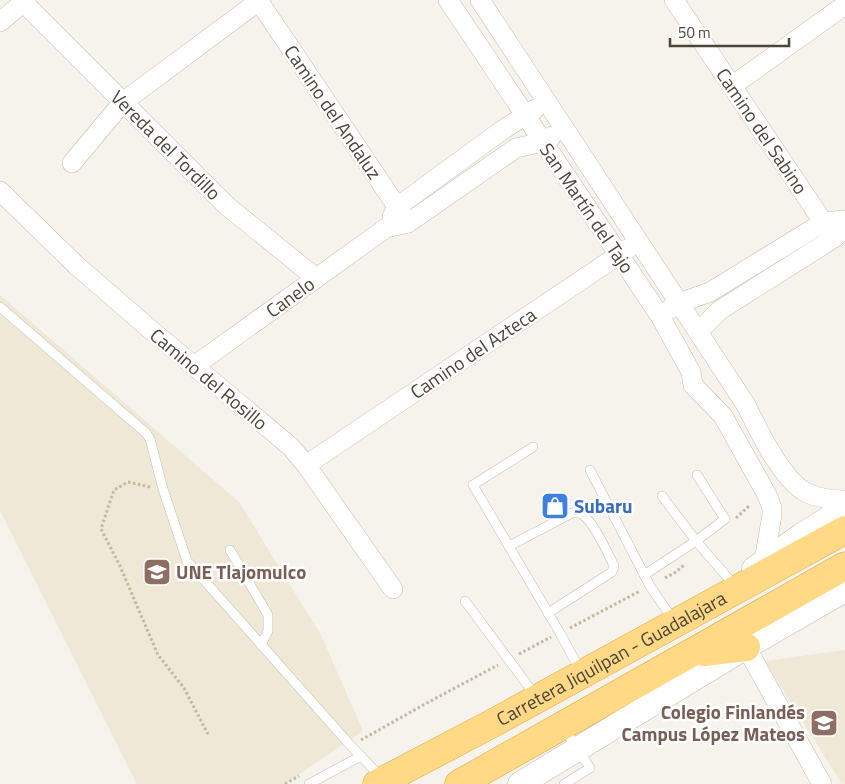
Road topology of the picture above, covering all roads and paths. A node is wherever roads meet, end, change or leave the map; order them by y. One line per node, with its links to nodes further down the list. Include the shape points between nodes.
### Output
1 (259, 0): 9 (street); 16 (street, Camino del Andaluz)
2 (448, 0): 11 (street, San Martín del Tajo)
3 (480, 0): 10 (street, San Martín del Tajo)
4 (674, 0): 8 (street, Camino del Sabino)
5 (24, 1): 7 (street); 9 (street, Vereda del Tordillo)
6 (845, 5): 8 (street)
7 (0, 22)
8 (732, 86): 18 (street, Camino del Sabino)
9 (123, 102): 14 (street); 24 (street, Vereda del Tordillo, via 227,206)
10 (546, 102): 11 (street, Canelo); 12 (street, San Martín del Tajo)
11 (525, 115): 13 (street, San Martín del Tajo); 16 (street, Canelo)
12 (564, 129): 13 (street, Canelo); 22 (street, San Martín del Tajo)
13 (543, 142): 19 (street, Canelo, via 516,148); 23 (street, San Martín del Tajo)
14 (72, 163)
15 (0, 191): 29 (street, Camino del Rosillo, via 76,265)
16 (397, 207): 19 (street, Camino del Andaluz); 20 (street, Canelo)
17 (845, 220): 18 (street)
18 (824, 222): 21 (street, Camino del Sabino); 25 (street, via 710,292)
19 (408, 223): 20 (street, Canelo)
20 (386, 228): 24 (street, Canelo)
21 (840, 232): 28 (street, via 720,310)
22 (639, 242): 23 (street, Camino del Azteca); 25 (street, San Martín del Tajo)
23 (619, 255): 27 (street, San Martín del Tajo); 33 (street, Camino del Azteca)
24 (316, 278): 29 (street, Canelo)
25 (679, 303): 27 (street); 28 (street, San Martín del Tajo)
26 (0, 307): 36 (lane, via 146,433)
27 (660, 316): 31 (street, San Martín del Tajo, via 691,372 693,384)
28 (698, 332): 30 (street, San Martín del Tajo)
29 (194, 366): 33 (street, Camino del Rosillo, via 291,447)
30 (746, 405): 31 (street, via 736,406); 38 (street, San Martín del Tajo, via 764,442 792,481 813,495)
31 (723, 416): 47 (street, San Martín del Tajo, via 772,508)
32 (533, 447): 44 (lane, via 473,485)
33 (306, 465): 51 (street, Camino del Rosillo)
34 (590, 470): 49 (lane)
35 (697, 475): 43 (lane, via 725,518)
36 (163, 489): 58 (lane, via 187,561); 64 (path, via 128,482 114,490 101,529 158,655 184,688)
37 (662, 496): 43 (lane)
38 (845, 500)
39 (750, 505): 41 (path)
40 (845, 508): 47 (street)
41 (730, 524)
42 (845, 530): 53 (highway, Carretera Jiquilpan - Guadalajara)
43 (696, 541): 45 (lane); 49 (lane)
44 (509, 546): 55 (lane); 55 (lane, via 578,512 584,515 602,542 614,566 612,572)
45 (703, 549): 50 (path, via 676,572); 53 (lane)
46 (230, 550): 58 (lane, via 268,615 268,631)
47 (764, 562): 53 (street)
48 (845, 566): 60 (highway, Carretera Jiquilpan - Guadalajara)
49 (644, 575): 50 (lane)
50 (650, 586): 56 (lane); 57 (path)
51 (393, 590)
52 (845, 590): 59 (street)
53 (727, 593): 56 (highway, Carretera Jiquilpan - Guadalajara)
54 (465, 601): 61 (lane)
55 (548, 613): 57 (lane)
56 (676, 624): 62 (highway, Carretera Jiquilpan - Guadalajara)
57 (560, 633): 61 (path); 62 (lane)
58 (261, 645): 66 (lane)
59 (746, 647): 60 (highway); 65 (street); 75 (street)
60 (693, 653): 65 (highway, Carretera Jiquilpan - Guadalajara)
61 (508, 660): 63 (lane); 66 (path)
62 (583, 674): 63 (highway, Carretera Jiquilpan - Guadalajara)
63 (538, 699): 70 (highway, Carretera Jiquilpan - Guadalajara)
64 (209, 736)
65 (570, 738): 69 (highway, Carretera Jiquilpan - Guadalajara); 74 (lane, via 590,768)
66 (351, 746): 67 (lane)
67 (361, 756): 70 (lane); 73 (lane)
68 (302, 774): 72 (path)
69 (516, 775): 71 (highway, Carretera Jiquilpan - Guadalajara)
70 (381, 782)
71 (469, 782)
72 (285, 784)
73 (309, 784)
74 (564, 784)
75 (822, 784)

